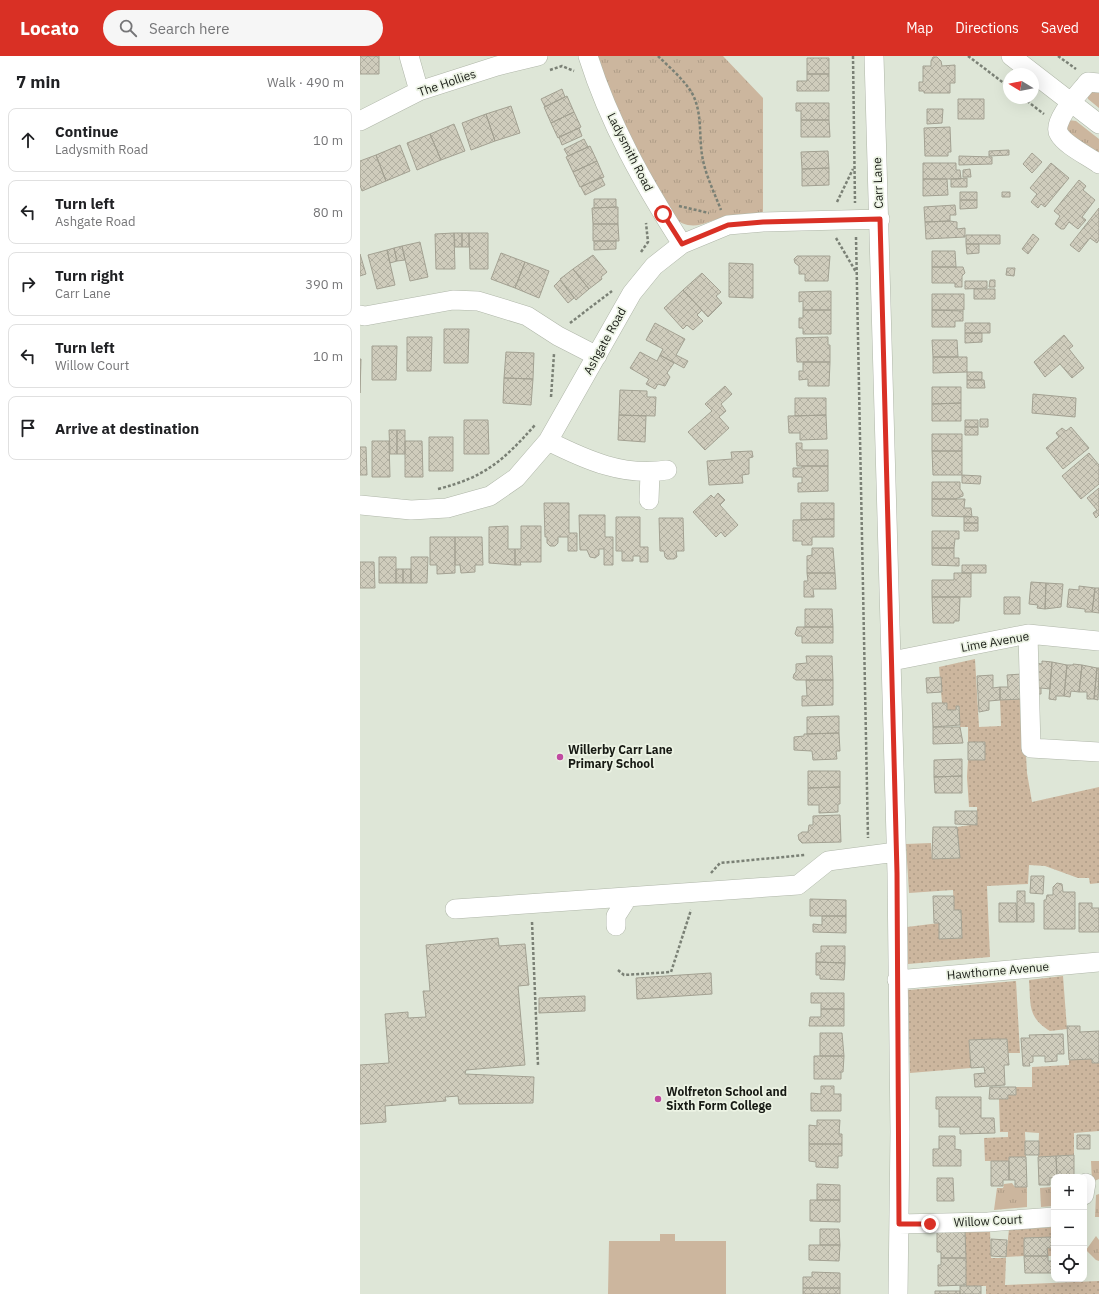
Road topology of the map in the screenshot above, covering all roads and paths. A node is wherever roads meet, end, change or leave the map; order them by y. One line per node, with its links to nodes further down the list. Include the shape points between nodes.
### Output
1 (409, 56): 12 (street)
2 (588, 56): 29 (street, Ladysmith Road, via 599,90 632,159)
3 (658, 56): 26 (path, via 694,96 700,118 702,154 708,177)
4 (853, 56): 19 (path)
5 (874, 56): 24 (street, Carr Lane)
6 (968, 56): 10 (path)
7 (1011, 56): 13 (street)
8 (543, 63): 9 (path, via 562,66); 12 (street, The Hollies, via 497,66)
9 (576, 72)
10 (1003, 83)
11 (1099, 83): 13 (street, via 1088,82)
12 (419, 91): 15 (street, The Hollies)
13 (1071, 103): 16 (street); 17 (street)
14 (1031, 104): 17 (path)
15 (360, 121)
16 (1099, 124)
17 (1057, 125): 18 (street, via 1058,133 1064,141)
18 (1099, 164)
19 (854, 168): 20 (path); 21 (path)
20 (855, 206)
21 (837, 207)
22 (673, 208): 23 (path, via 677,206)
23 (710, 213)
24 (880, 219): 26 (street, Ashgate Road); 45 (street, Carr Lane)
25 (646, 222): 30 (path, via 648,242)
26 (728, 225): 29 (street, Ashgate Road)
27 (836, 231): 31 (path, via 836,238)
28 (856, 235): 31 (path)
29 (682, 244): 36 (street, Ashgate Road, via 654,266 632,293)
30 (640, 254)
31 (856, 272): 49 (path)
32 (614, 289): 34 (path)
33 (360, 315): 36 (street, via 453,300 478,301 527,316)
34 (567, 325)
35 (554, 351): 37 (path)
36 (597, 356): 39 (street, Ashgate Road)
37 (551, 403)
38 (536, 424): 40 (path, via 509,454 488,470 458,484)
39 (548, 441): 41 (street, via 590,461 622,469 658,471); 42 (street, Ashgate Road, via 516,478 490,496 446,508 411,510)
40 (430, 491)
41 (648, 500)
42 (360, 505)
43 (1028, 634): 44 (street, Lime Avenue); 45 (street, Lime Avenue); 46 (street, via 1032,748)
44 (1099, 641)
45 (892, 661): 47 (street, Carr Lane)
46 (1099, 752)
47 (896, 852): 49 (street); 57 (street, Carr Lane)
48 (810, 855): 50 (path, via 720,863 704,879)
49 (869, 856): 50 (street, via 828,861 798,885)
50 (696, 892): 51 (street); 56 (path, via 671,972 624,975)
51 (628, 897): 52 (street); 54 (street, via 616,916)
52 (531, 904): 53 (street); 58 (path)
53 (455, 909)
54 (616, 926)
55 (1099, 962): 57 (street, Hawthorne Avenue)
56 (618, 970)
57 (897, 980): 60 (street, Carr Lane)
58 (538, 1065)
59 (1051, 1217): 60 (street, Willow Court)
60 (899, 1224): 61 (street, Carr Lane)
61 (898, 1294)

